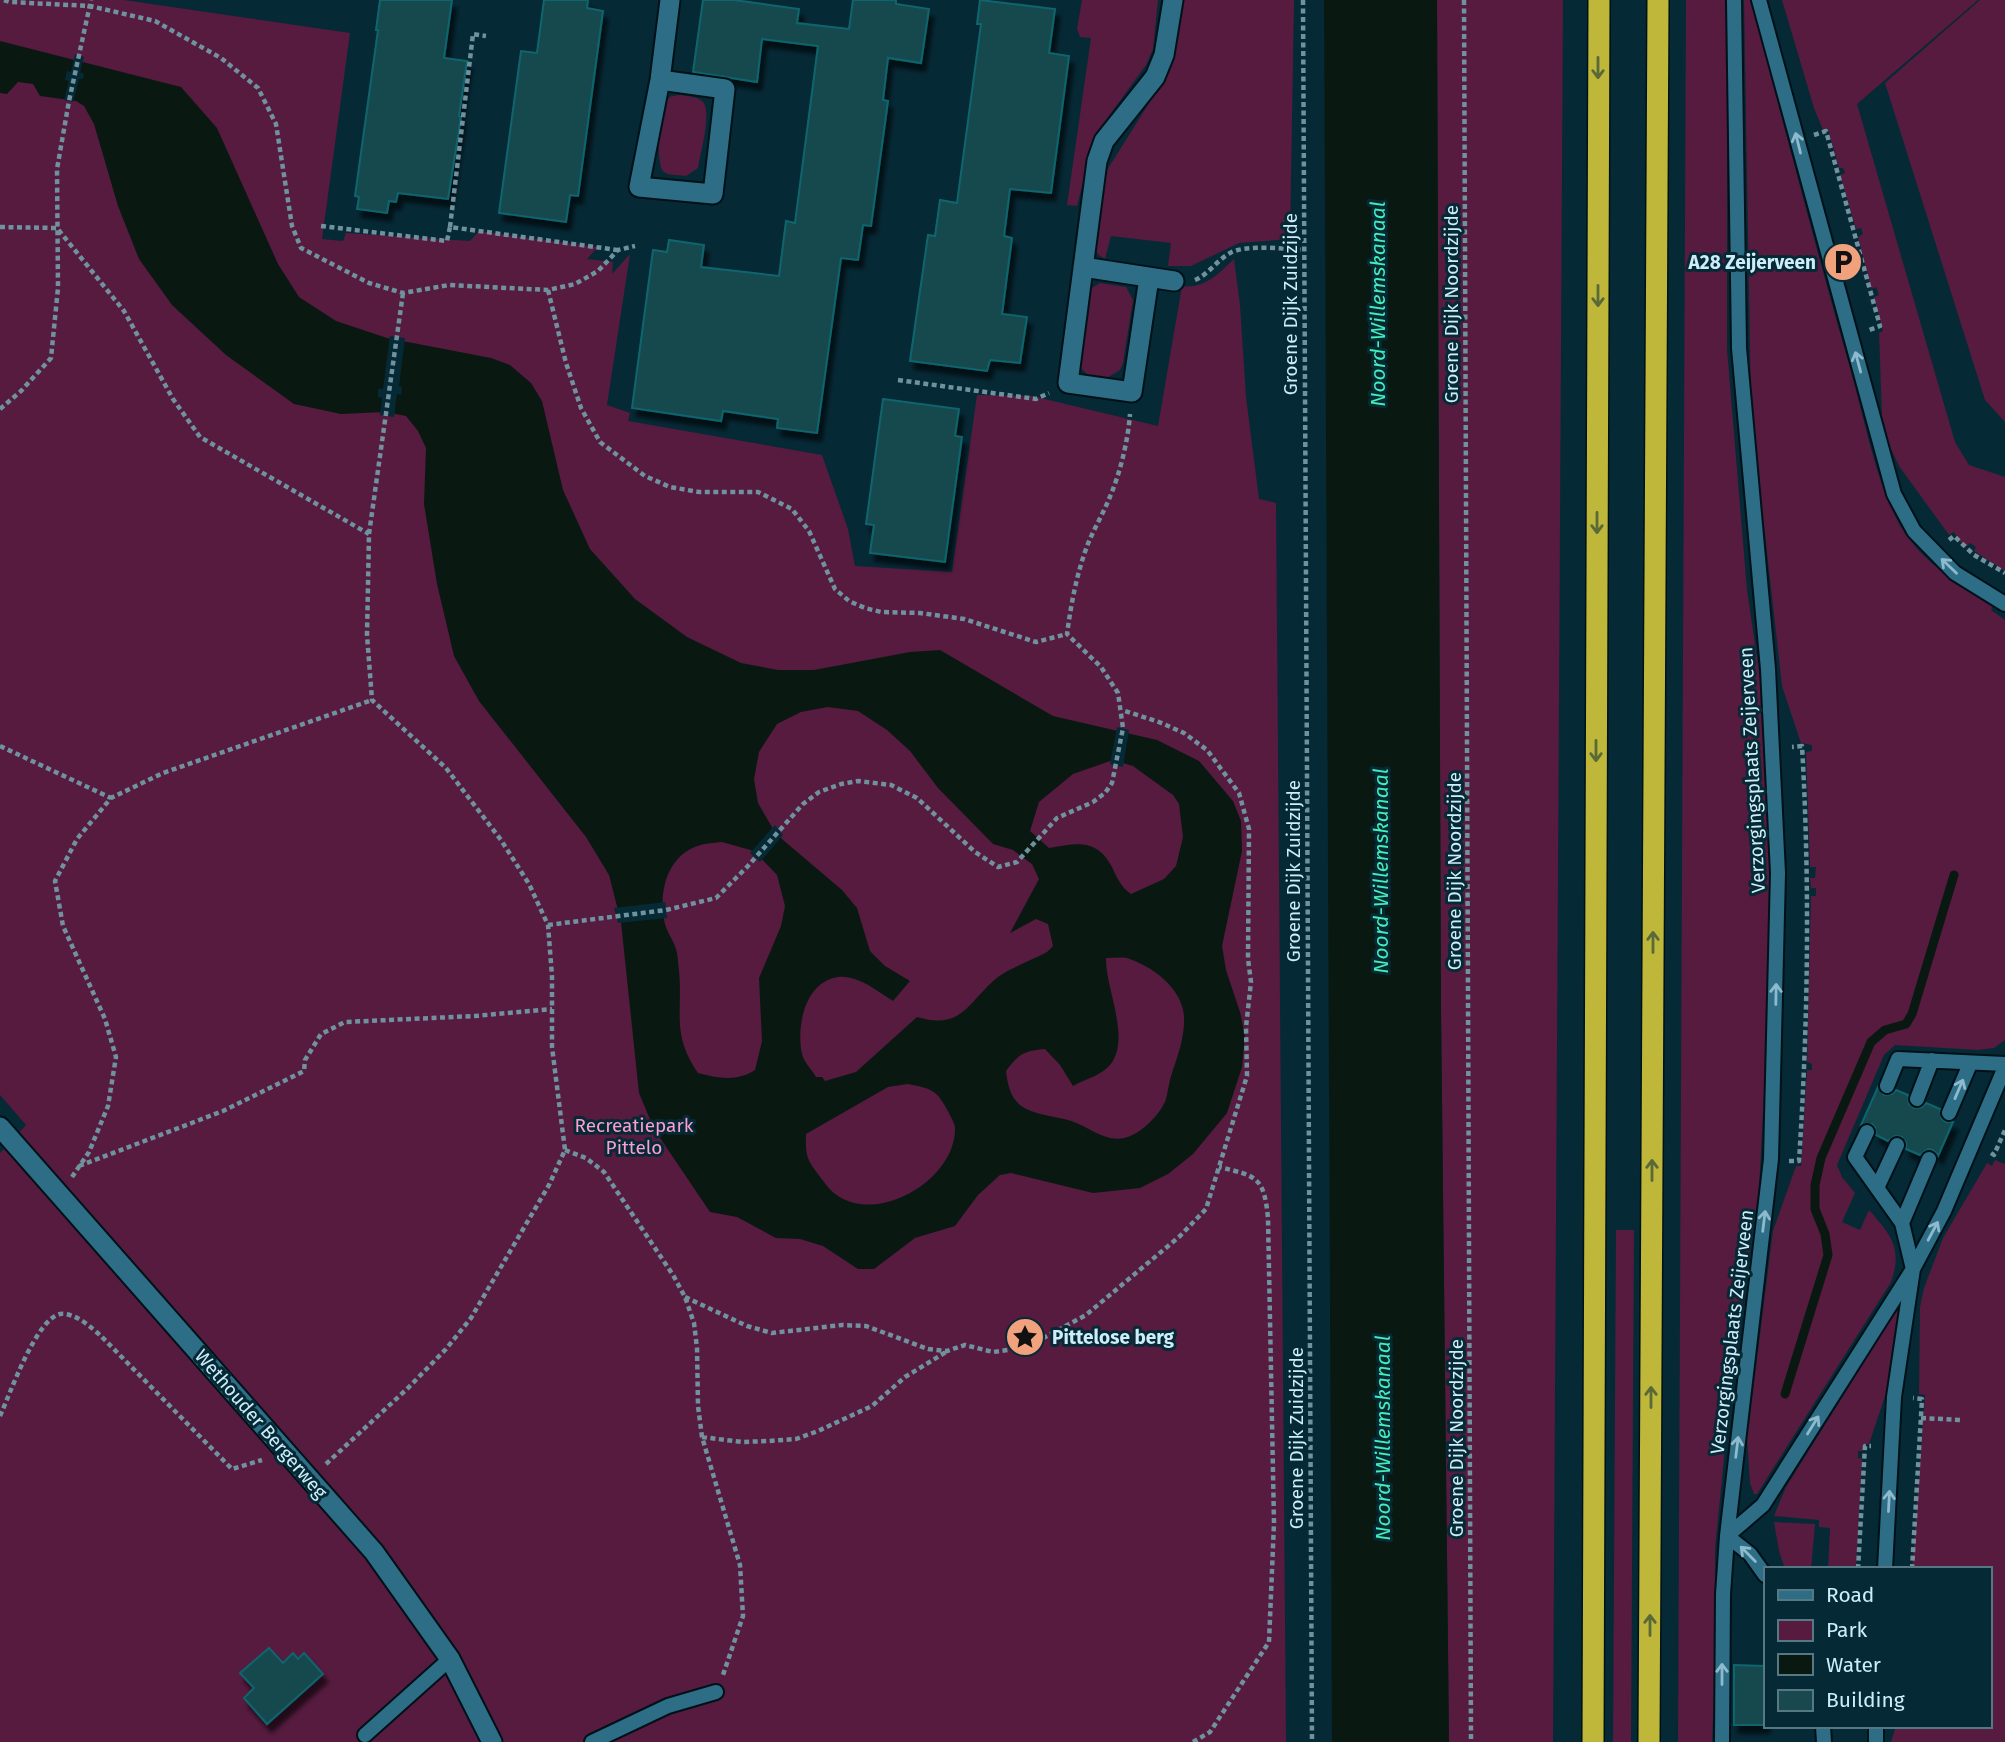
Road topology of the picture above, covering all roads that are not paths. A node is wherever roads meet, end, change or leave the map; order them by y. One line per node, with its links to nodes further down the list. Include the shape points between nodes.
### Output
1 (670, 0): 7 (street)
2 (1173, 0): 8 (street, via 1164,55 1155,77 1104,141 1097,161)
3 (1599, 0): 33 (highway, one-way to 33)
4 (1658, 0): 34 (highway, one-way to 4)
5 (1734, 0): 25 (lane, Verzorgingsplaats Zeijerveen, one-way to 5, via 1771,1160 1779,873 1774,747 1739,348)
6 (1759, 0): 11 (lane, one-way to 6, via 1955,573 1914,531 1894,494)
7 (660, 80): 7 (street, via 639,187 712,194 725,89)
8 (1083, 267): 9 (street); 9 (street, via 1068,383 1132,392)
9 (1149, 278): 10 (street)
10 (1174, 281)
11 (2005, 604)
12 (1932, 1060): 13 (lane); 15 (lane, via 1898,1059); 16 (lane)
13 (1970, 1064): 14 (lane); 17 (lane, one-way to 13)
14 (2005, 1065): 24 (lane, one-way to 14, via 1944,1211)
15 (1887, 1086)
16 (1917, 1099)
17 (1949, 1113)
18 (0, 1127): 28 (street, Wethouder Bergerweg, via 374,1552)
19 (1867, 1132): 22 (lane, via 1855,1157)
20 (1897, 1145): 22 (lane)
21 (1929, 1159): 23 (lane)
22 (1877, 1188): 23 (lane)
23 (1902, 1223): 24 (lane)
24 (1913, 1269): 25 (lane, one-way to 24, via 1763,1505); 26 (lane, one-way to 24, via 1895,1397)
25 (1727, 1536): 27 (lane, one-way to 25, via 1750,1554); 35 (lane, Verzorgingsplaats Zeijerveen, one-way to 25)
26 (1885, 1567)
27 (1764, 1574)
28 (450, 1659): 30 (lane); 31 (street, Wethouder Bergerweg)
29 (716, 1692): 32 (lane, via 668,1706)
30 (365, 1735)
31 (492, 1742)
32 (592, 1742)
33 (1593, 1742)
34 (1649, 1742)
35 (1722, 1742)

